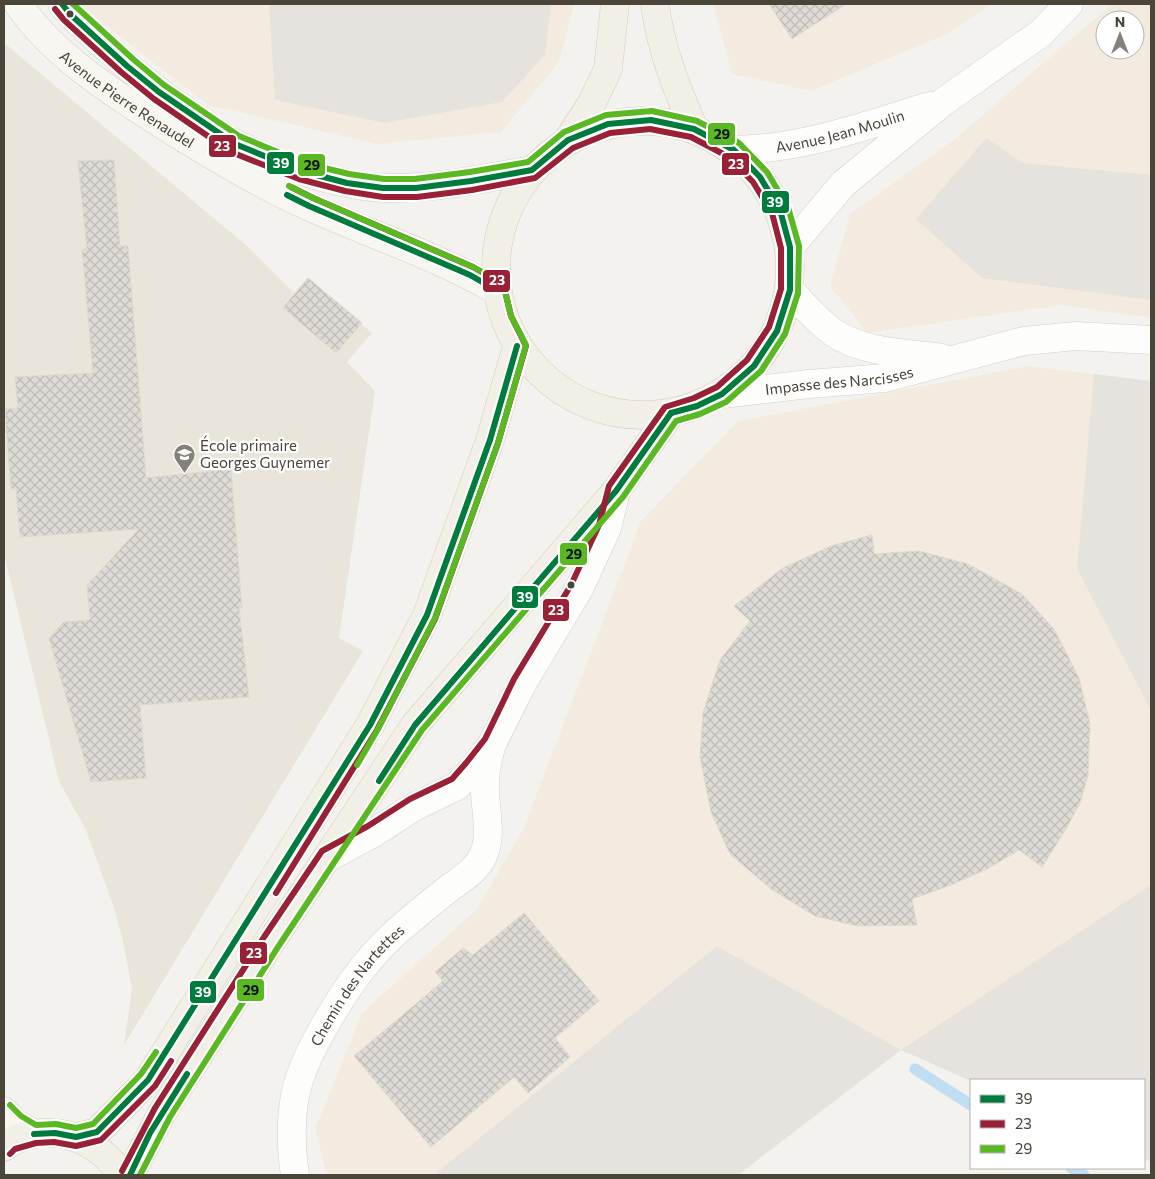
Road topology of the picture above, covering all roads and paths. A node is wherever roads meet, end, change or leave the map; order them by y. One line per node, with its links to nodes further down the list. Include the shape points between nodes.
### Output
1 (18, 4): 12 (street, Avenue Pierre Renaudel, via 56,47 111,92 216,158 308,206 470,275)
2 (62, 4): 10 (street, Avenue Pierre Renaudel, via 159,92 235,144 301,171 347,183 416,188 471,182)
3 (615, 4): 8 (main road, via 608,69 592,103)
4 (655, 4): 7 (main road, via 660,33)
5 (1069, 4): 6 (street, Avenue Jean Moulin, via 1040,33)
6 (943, 102): 9 (street, Avenue Jean Moulin, via 819,140 761,150); 11 (street, Avenue Jean Moulin, via 843,184)
7 (694, 129): 8 (main road, via 651,120 608,124); 9 (main road)
8 (568, 140): 10 (main road)
9 (734, 150): 11 (main road, via 760,177 780,210)
10 (532, 170): 12 (main road, via 508,206 496,247)
11 (790, 247): 13 (main road)
12 (496, 290): 15 (main road, via 503,319)
13 (790, 290): 16 (street, Impasse des Narcisses, via 834,333 858,345); 17 (main road, via 777,331 754,366)
14 (1151, 340): 16 (street, Impasse des Narcisses, via 1076,336 1024,341)
15 (517, 346): 18 (main road, via 545,380 583,404 626,415); 26 (main road, via 490,440 426,615 370,726 148,1080 97,1132)
16 (953, 359): 17 (street, Impasse des Narcisses, via 886,378)
17 (722, 394): 18 (main road, via 697,406)
18 (670, 413): 19 (main road)
19 (616, 491): 20 (street, via 607,528 579,589 522,684); 23 (main road, via 415,726)
20 (492, 744): 21 (street, via 457,786); 22 (street, Chemin des Nartettes, via 485,776)
21 (440, 796): 22 (street, via 455,797 466,803); 23 (street, via 414,807)
22 (487, 832): 30 (street, Chemin des Nartettes, via 482,857 475,867 389,937 372,955 343,993 316,1041 304,1069 293,1111 291,1148)
23 (329, 857): 29 (main road, via 162,1113)
24 (4, 1111): 25 (street)
25 (34, 1134): 26 (main road); 27 (main road, via 11,1141)
26 (76, 1136): 28 (main road, via 97,1148 114,1163)
27 (4, 1147)
28 (121, 1175)
29 (130, 1175)
30 (295, 1175)

